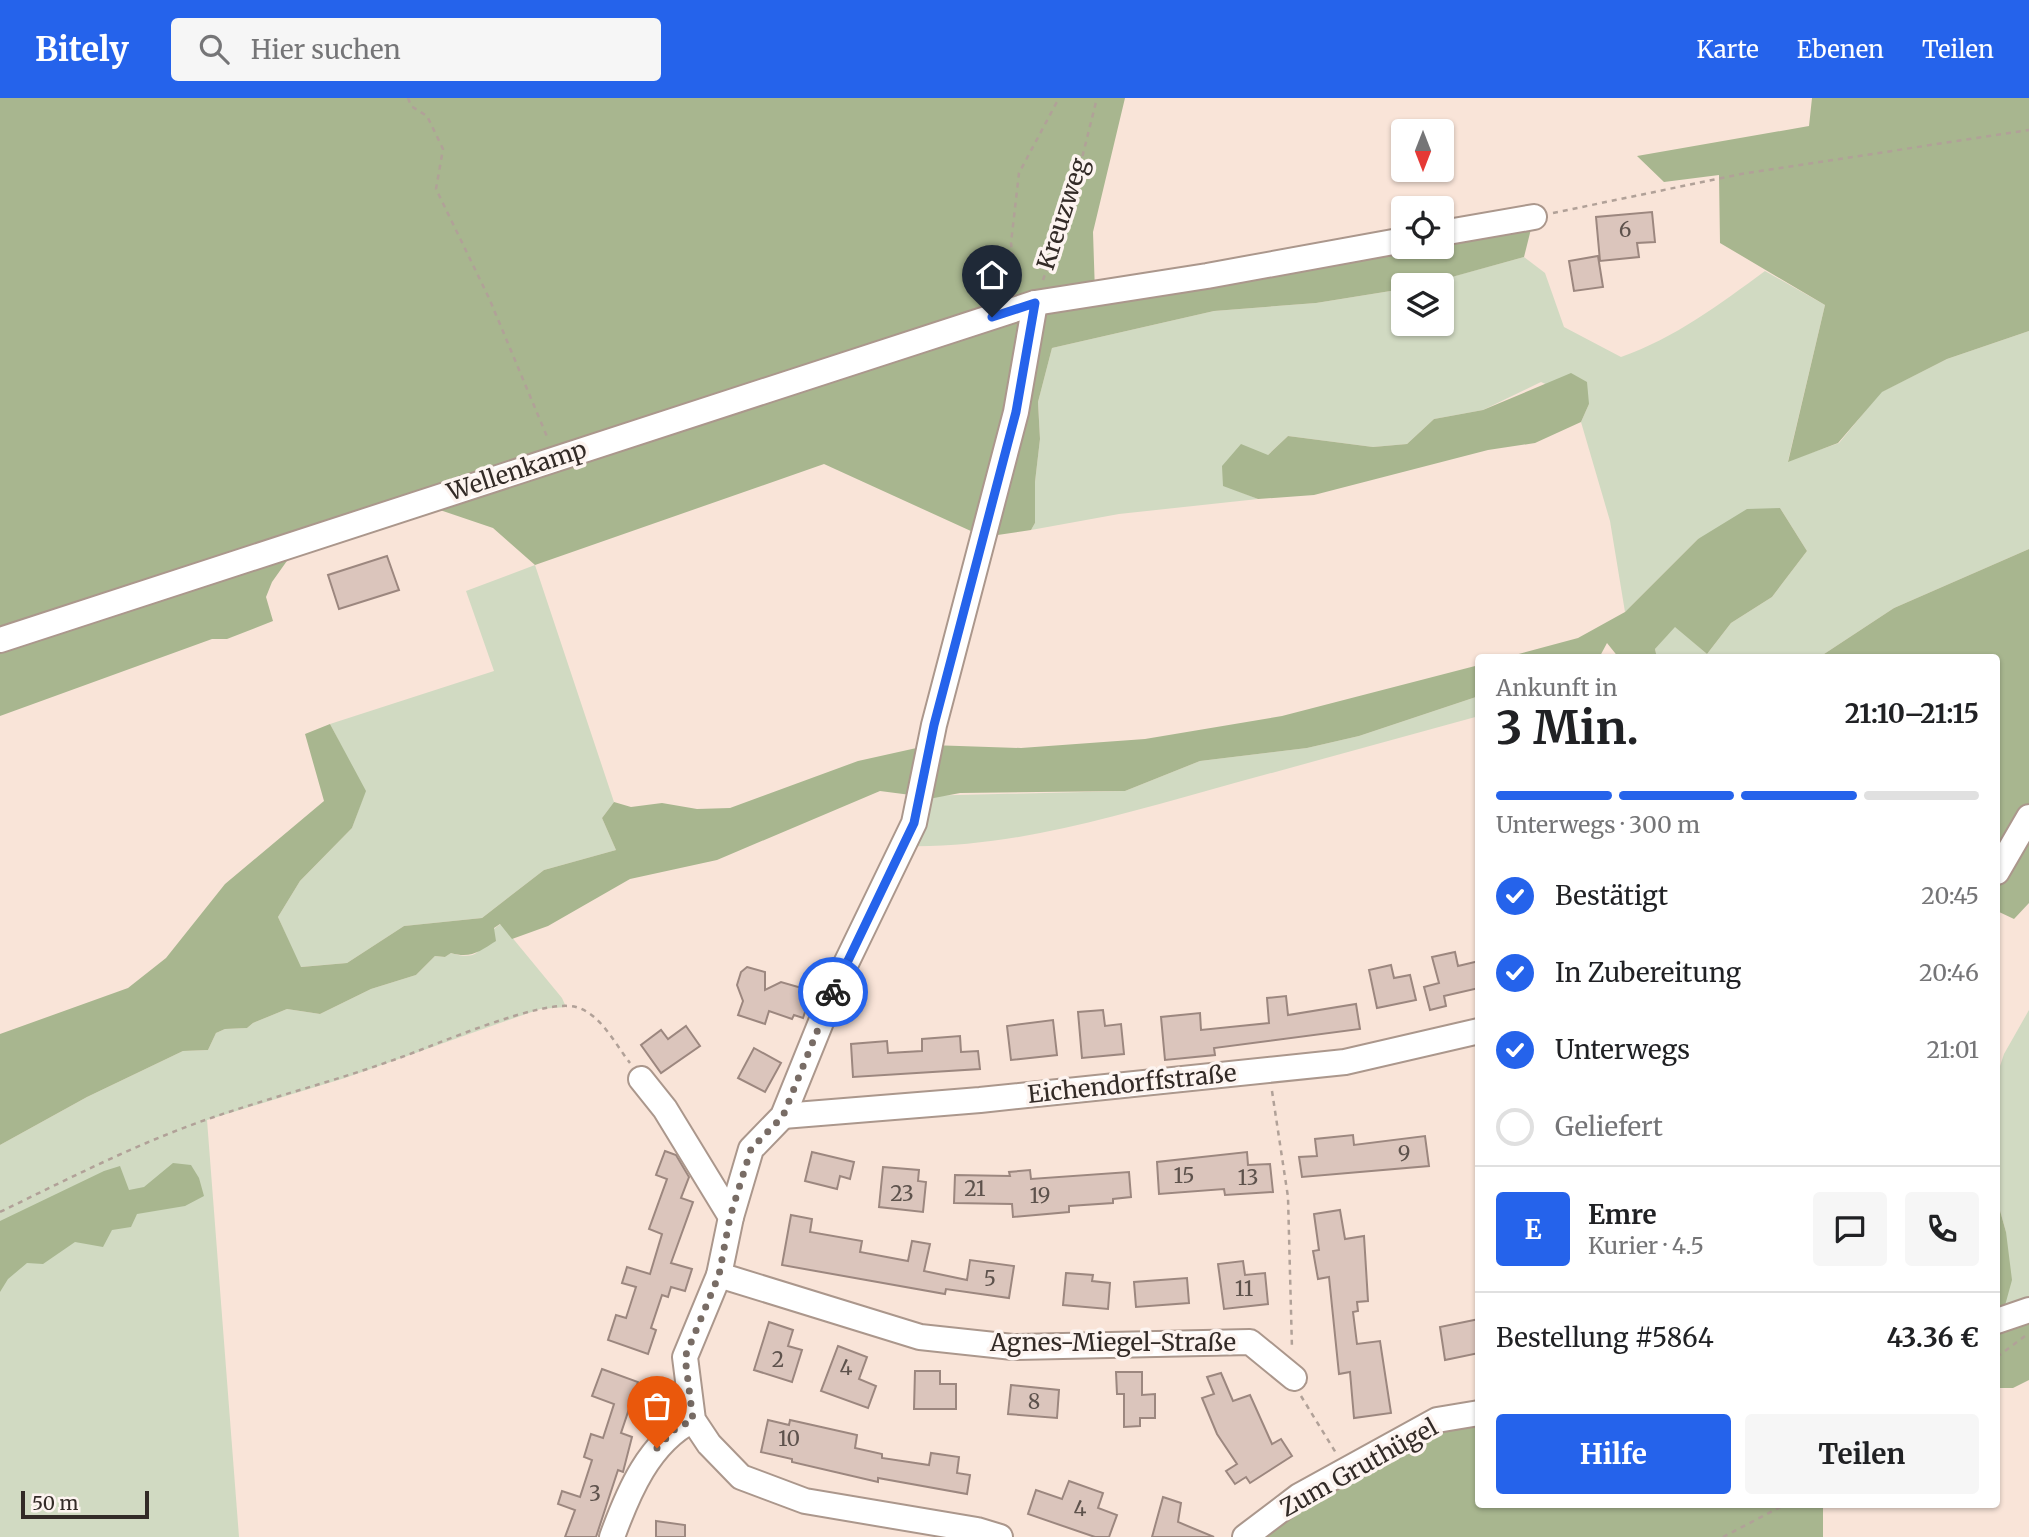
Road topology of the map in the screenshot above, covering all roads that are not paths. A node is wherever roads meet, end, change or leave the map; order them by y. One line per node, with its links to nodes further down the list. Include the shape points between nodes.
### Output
1 (1534, 217): 2 (street)
2 (1454, 231)
3 (1391, 242): 4 (street, Wellenkamp)
4 (1027, 305): 5 (street, Wellenkamp); 10 (street, Kreuzweg, via 1016,412 934,725 914,823 838,980)
5 (0, 640)
6 (2029, 817): 7 (street)
7 (2000, 867)
8 (1475, 1032): 10 (street, Eichendorffstraße, via 1345,1062)
9 (641, 1080): 11 (street, via 665,1109)
10 (783, 1116): 11 (street, Kreuzweg, via 751,1149)
11 (730, 1217): 12 (street, Kreuzweg)
12 (719, 1275): 15 (street, Agnes-Miegel-Straße, via 920,1336 1013,1347 1250,1342); 17 (street, Kreuzweg, via 685,1357)
13 (2029, 1310): 14 (street)
14 (2000, 1320)
15 (1294, 1378)
16 (1475, 1414): 20 (street, Zum Gruthügel, via 1437,1420 1299,1496)
17 (693, 1420): 18 (street, via 675,1429 657,1448 633,1487); 19 (street, via 741,1477 805,1502)
18 (612, 1537)
19 (1000, 1537)
20 (1245, 1537)

